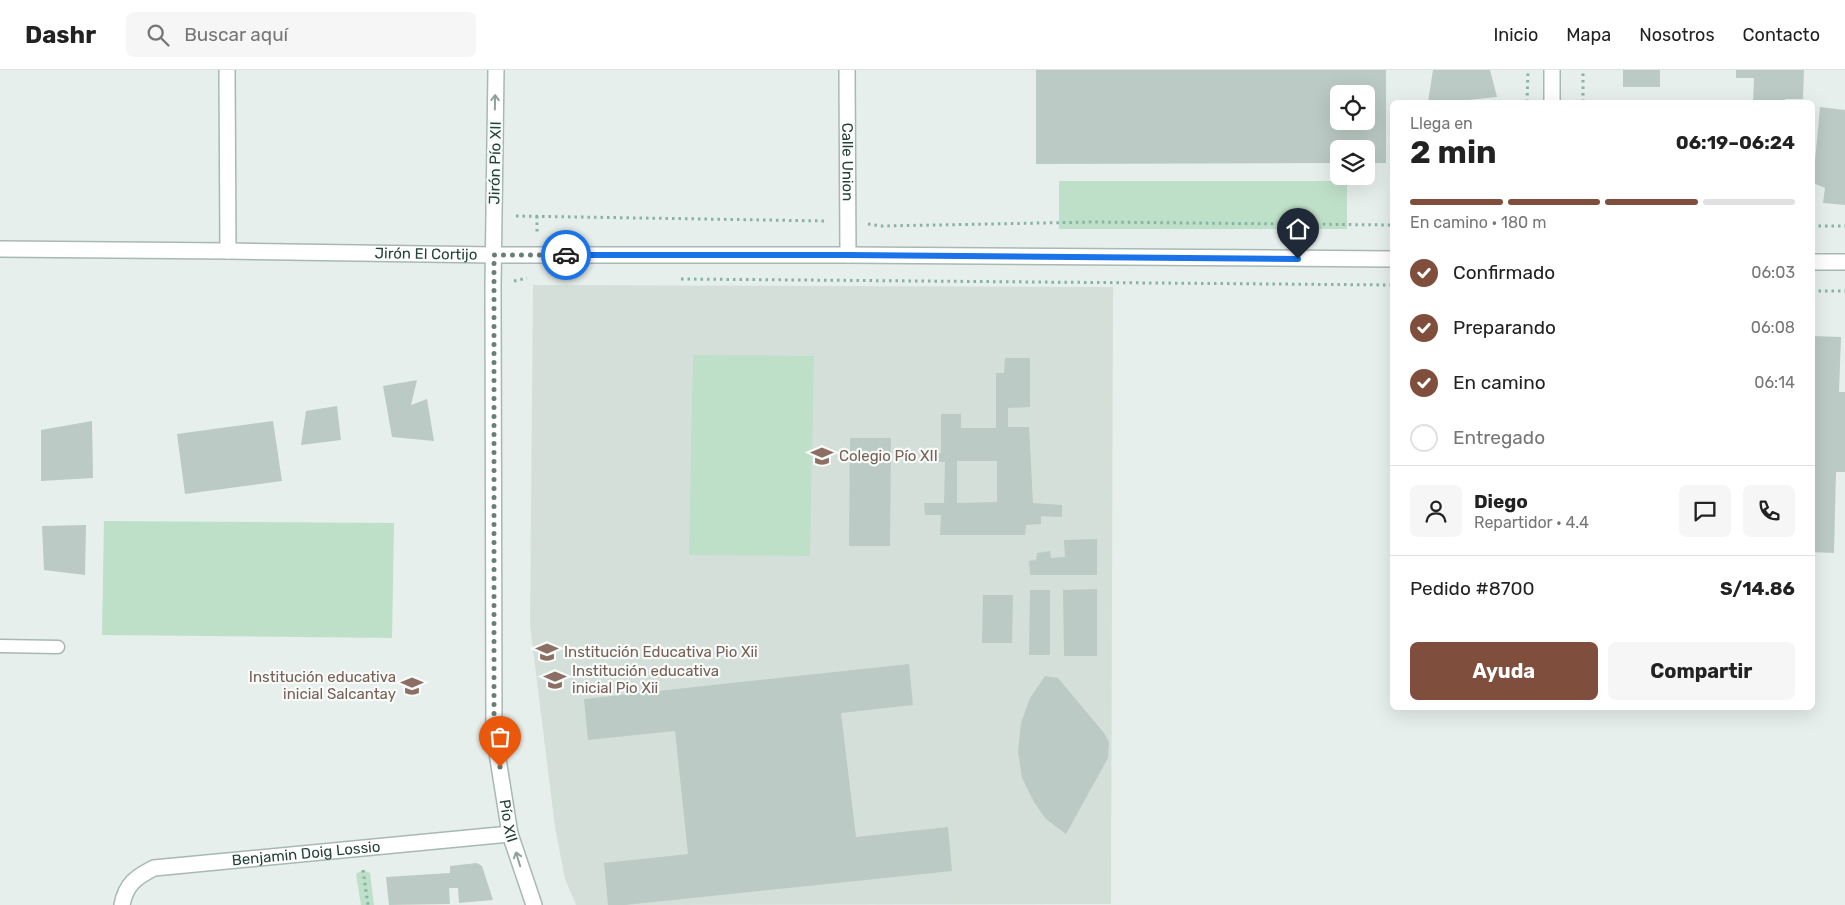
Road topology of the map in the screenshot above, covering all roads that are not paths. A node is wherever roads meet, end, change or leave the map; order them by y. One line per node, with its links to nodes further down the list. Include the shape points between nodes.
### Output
1 (228, 70): 7 (street)
2 (496, 70): 8 (street, Jirón Pío XII, one-way to 2)
3 (847, 70): 9 (street, Calle Union)
4 (1552, 70): 5 (street)
5 (1552, 100)
6 (0, 249): 7 (street, Jirón El Cortijo)
7 (228, 251): 8 (street, Jirón El Cortijo)
8 (494, 255): 9 (street, Jirón El Cortijo); 15 (street, Pío XII, via 494,734)
9 (848, 255): 10 (street, Jirón El Cortijo)
10 (1390, 260)
11 (1815, 262): 12 (street)
12 (1845, 262)
13 (0, 646): 14 (lane)
14 (58, 647)
15 (510, 834): 16 (street, Benjamin Doig Lossio, via 154,868 136,877 124,893); 17 (street, Pío XII, one-way to 15)
16 (122, 905)
17 (534, 905)

